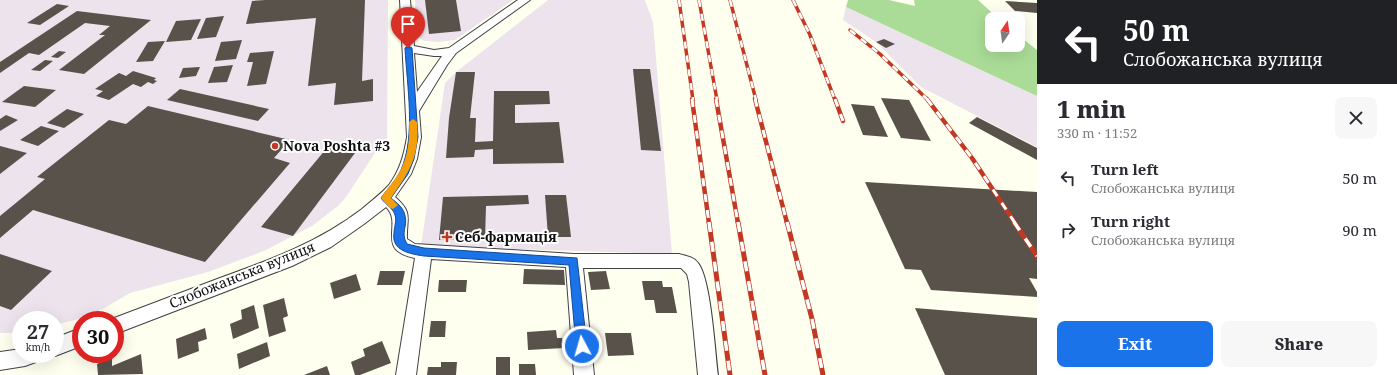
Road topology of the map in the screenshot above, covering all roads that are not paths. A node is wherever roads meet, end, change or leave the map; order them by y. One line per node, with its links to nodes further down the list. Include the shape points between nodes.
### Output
1 (405, 0): 3 (street, Слобожанська вулиця)
2 (525, 0): 4 (street)
3 (408, 48): 4 (street, via 434,53); 5 (street, Слобожанська вулиця)
4 (452, 51): 5 (street)
5 (412, 111): 6 (street, Слобожанська вулиця, via 414,137 410,159 404,174)
6 (386, 198): 7 (street, via 397,208 401,216 398,237 403,247); 9 (street, Слобожанська вулиця, via 325,242 286,261)
7 (424, 252): 8 (street); 12 (street)
8 (574, 261): 13 (street); 14 (street, via 679,261 689,264 695,270 698,282)
9 (124, 323)
10 (12, 359): 11 (street)
11 (0, 361)
12 (406, 375)
13 (584, 375)
14 (708, 375)

